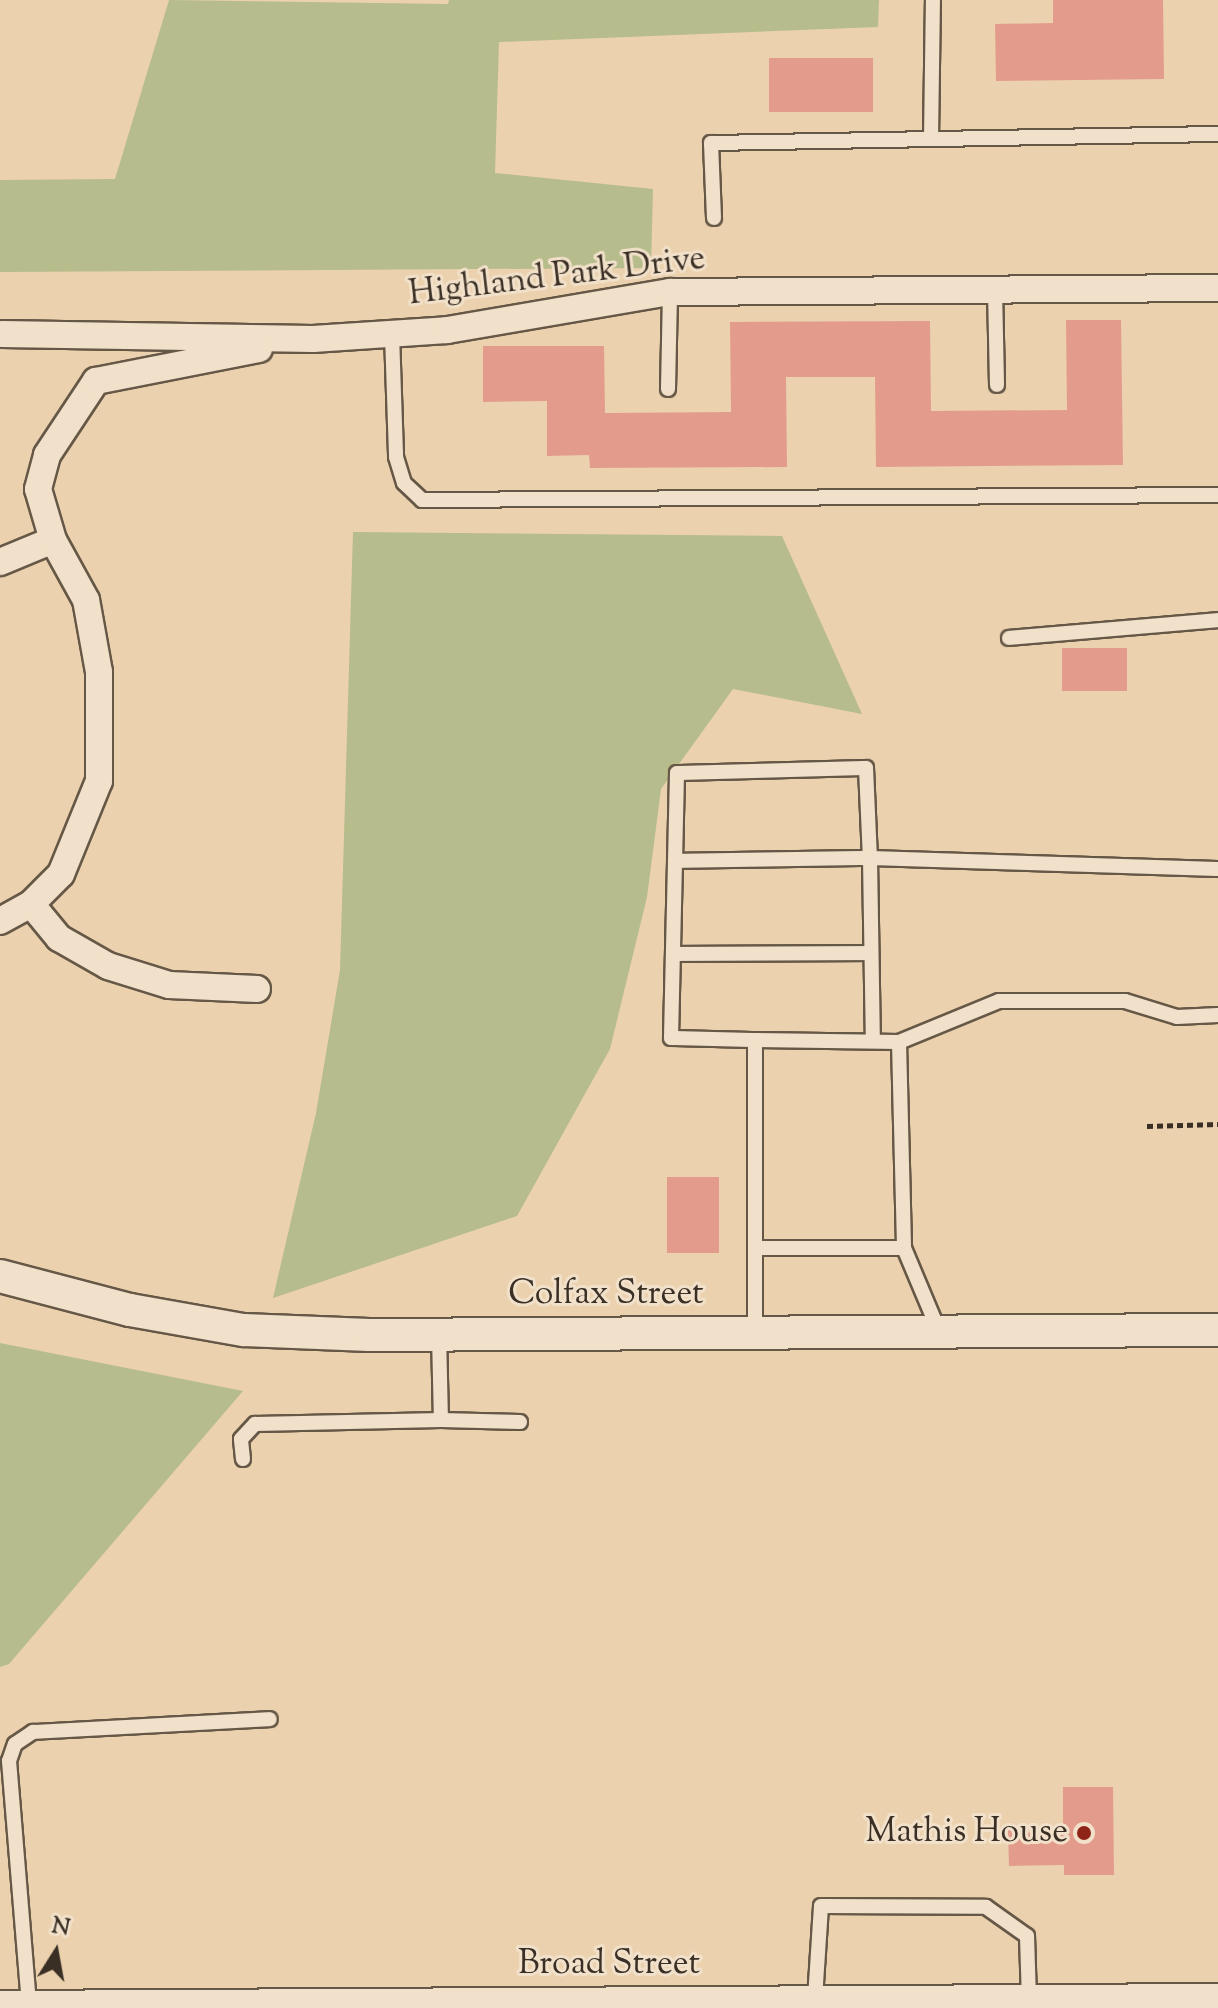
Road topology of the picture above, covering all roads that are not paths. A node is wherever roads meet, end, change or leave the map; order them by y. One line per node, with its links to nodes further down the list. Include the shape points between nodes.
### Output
1 (933, 0): 3 (lane)
2 (1218, 134): 3 (lane)
3 (931, 139): 4 (lane, via 711,143)
4 (714, 218)
5 (1218, 288): 6 (street, Highland Park Drive)
6 (995, 289): 7 (street, Highland Park Drive); 11 (lane)
7 (670, 292): 9 (street, Highland Park Drive, via 447,330); 12 (lane)
8 (2, 334): 10 (street, Highland Park Drive)
9 (392, 334): 10 (street, Highland Park Drive); 13 (lane, via 396,457 404,483 422,500)
10 (313, 339): 14 (street, via 96,381 47,455 38,489)
11 (997, 385)
12 (668, 389)
13 (1218, 495)
14 (53, 540): 15 (street); 21 (street, via 86,600 99,672 99,781 61,874)
15 (0, 562)
16 (1218, 620): 17 (lane)
17 (1009, 638)
18 (870, 858): 19 (lane); 19 (lane, via 866,768 677,773); 20 (lane); 23 (lane)
19 (675, 861): 24 (lane)
20 (1218, 869)
21 (31, 904): 22 (street); 25 (street, via 59,938 108,966 169,985)
22 (0, 921)
23 (871, 953): 24 (lane); 28 (lane)
24 (673, 954): 27 (lane, via 671,1038)
25 (257, 989)
26 (1218, 1015): 29 (lane, via 1177,1017 1125,1001 999,1001)
27 (755, 1040): 28 (lane); 30 (lane)
28 (873, 1041): 29 (lane)
29 (899, 1042): 31 (lane)
30 (755, 1248): 31 (lane); 35 (lane)
31 (904, 1248): 33 (lane)
32 (0, 1276): 36 (street, Colfax Street, via 130,1310 244,1330)
33 (938, 1329): 34 (street, Colfax Street); 35 (street, Colfax Street)
34 (1218, 1330)
35 (755, 1333): 36 (street, Colfax Street)
36 (439, 1334): 37 (lane)
37 (441, 1420): 38 (lane); 39 (lane, via 255,1424 241,1439)
38 (520, 1422)
39 (243, 1459)
40 (270, 1719): 46 (lane, via 33,1732 15,1744 9,1761)
41 (1218, 1997): 44 (street, Broad Street)
42 (1029, 1998): 43 (street, Broad Street); 43 (lane, via 1027,1936 986,1907 821,1906); 44 (street, Broad Street)
43 (815, 1999): 47 (street, Broad Street)
44 (1063, 2003)
45 (0, 2004): 46 (street, Broad Street)
46 (29, 2004): 47 (street, Broad Street)
47 (425, 2005)

